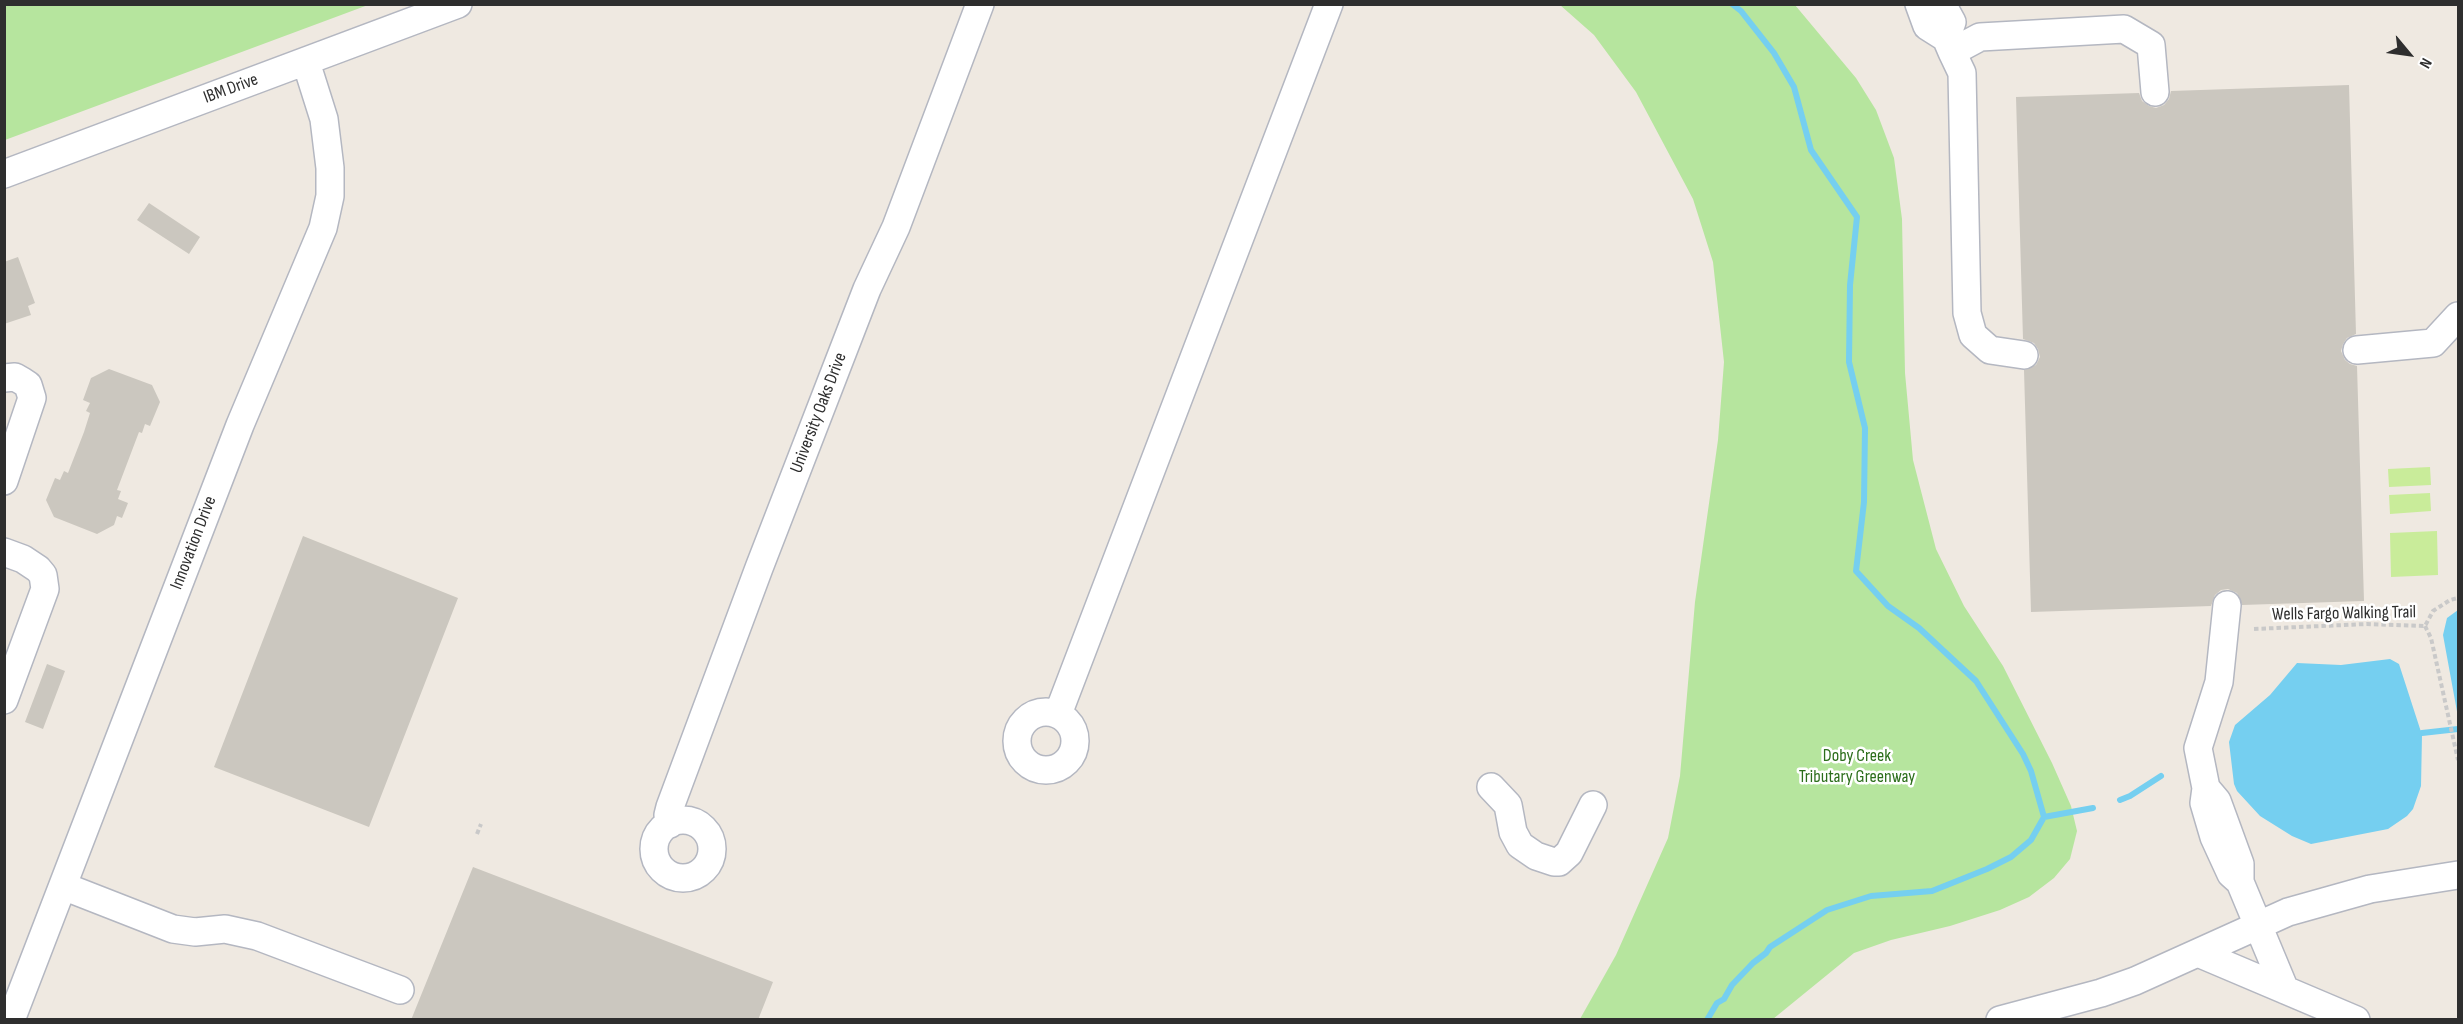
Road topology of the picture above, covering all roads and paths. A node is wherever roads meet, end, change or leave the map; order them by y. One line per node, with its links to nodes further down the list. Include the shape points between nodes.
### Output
1 (458, 4): 7 (street, IBM Drive)
2 (980, 4): 26 (street, University Oaks Drive, via 896,227 863,299 759,568 670,807)
3 (1329, 4): 21 (street)
4 (1919, 4): 6 (street, via 1927,26)
5 (1942, 4): 6 (street, via 1952,22)
6 (1949, 45): 8 (street, via 1980,37 2124,29 2151,45); 12 (street, via 1962,73 1967,313 1973,336 1990,350)
7 (306, 62): 9 (street, IBM Drive); 29 (street, Innovation Drive, via 325,127 331,184 325,219 244,414)
8 (2155, 92)
9 (4, 174)
10 (2458, 316): 11 (street, via 2433,343)
11 (2357, 350)
12 (2024, 355)
13 (4, 378): 14 (street, via 15,377 32,392)
14 (4, 481)
15 (4, 552): 20 (street, via 38,569 45,589)
16 (2458, 598): 18 (path, Wells Fargo Walking Trail, via 2433,611)
17 (2227, 605): 30 (street, via 2219,682 2198,748 2206,788 2217,801 2240,864 2240,882)
18 (2425, 626): 19 (path, Wells Fargo Walking Trail, via 2367,624); 22 (path)
19 (2254, 629)
20 (4, 700)
21 (1058, 714)
22 (2458, 760)
23 (1491, 787): 24 (street, via 1508,805 1520,845 1554,862 1569,853)
24 (1593, 805)
25 (481, 824): 27 (path)
26 (670, 824)
27 (477, 834)
28 (2458, 875): 30 (street, via 2341,896)
29 (63, 886): 32 (street, via 173,929 225,929 257,936); 35 (street, Innovation Drive)
30 (2258, 925): 31 (street); 33 (street)
31 (2198, 953): 33 (street); 34 (street)
32 (400, 990)
33 (2285, 990): 37 (street)
34 (2052, 1013): 36 (street)
35 (11, 1020)
36 (2000, 1020)
37 (2356, 1020)

